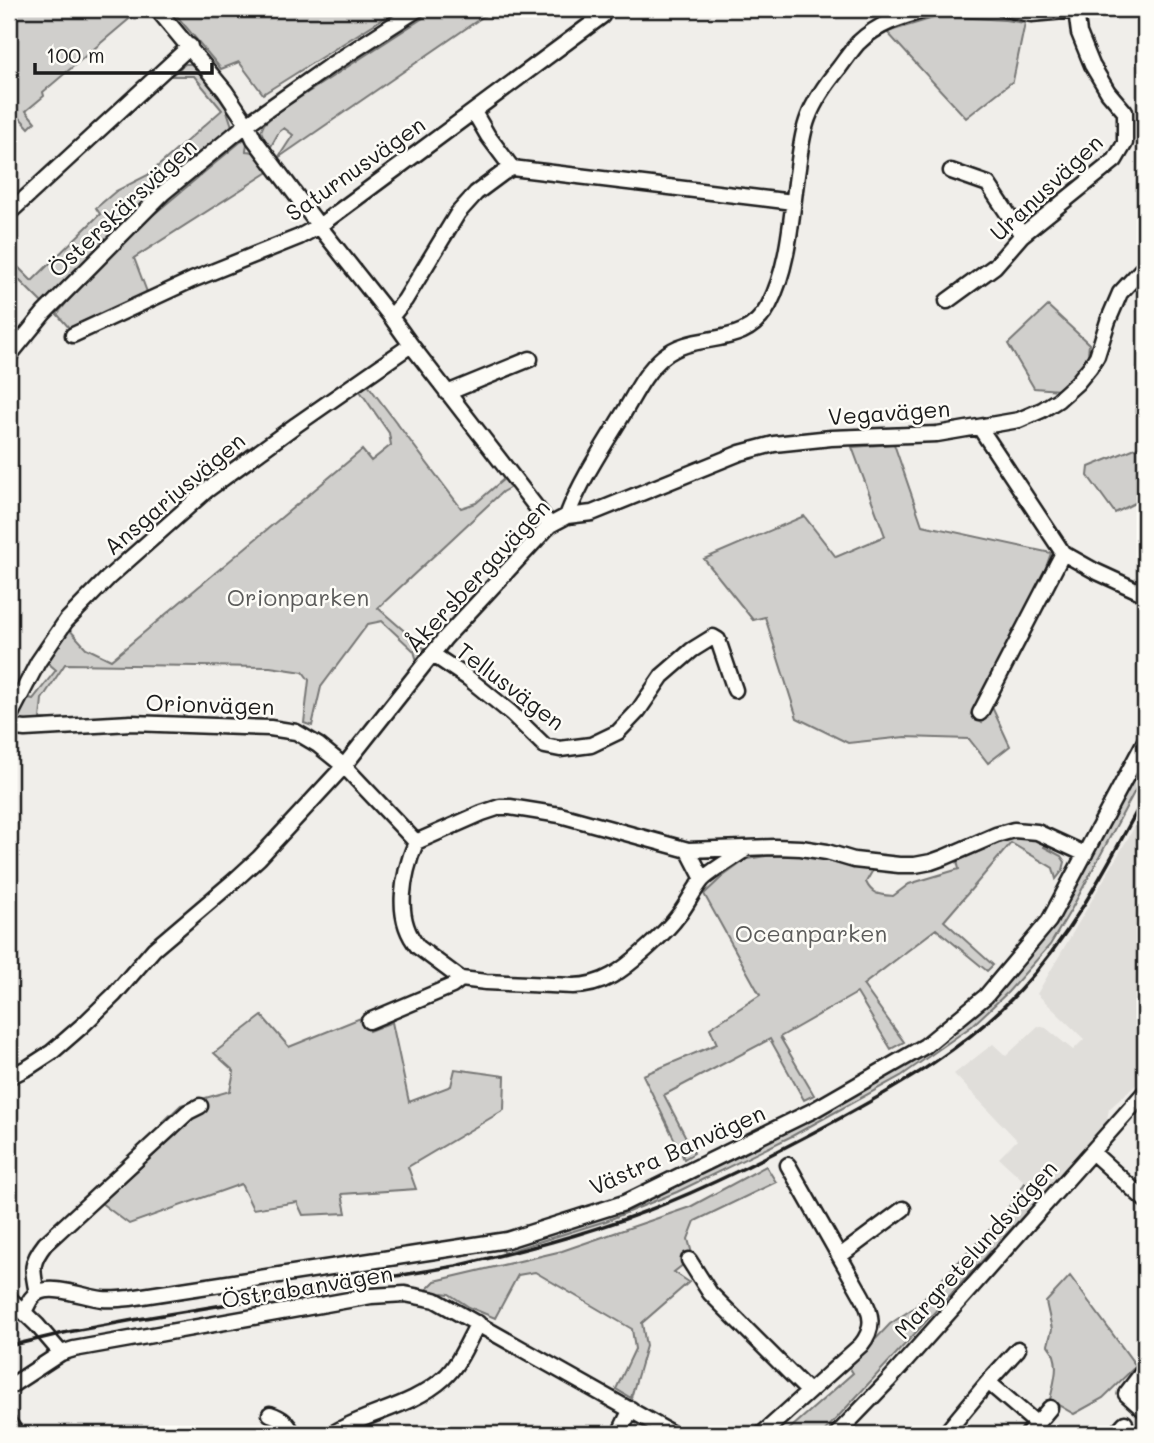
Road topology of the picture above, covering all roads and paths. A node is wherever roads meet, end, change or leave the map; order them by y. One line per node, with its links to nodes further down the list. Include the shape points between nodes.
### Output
1 (158, 9): 8 (street)
2 (418, 9): 10 (street, Österskärsvägen)
3 (616, 9): 7 (street, Saturnusvägen)
4 (929, 9): 13 (street, Åkersbergavägen, via 871,32 823,88 807,119)
5 (1003, 9): 6 (street, via 1031,14)
6 (1077, 9): 16 (street, Uranusvägen, via 1079,33 1091,65 1125,112 1125,143 1115,160)
7 (600, 13): 9 (street, Saturnusvägen)
8 (190, 46): 10 (street); 14 (street)
9 (474, 112): 11 (street); 15 (street, Saturnusvägen)
10 (247, 124): 15 (street); 22 (street, Österskärsvägen, via 163,193 44,313)
11 (512, 168): 13 (street); 19 (street, via 476,193 458,213)
12 (951, 171): 16 (street, via 988,184)
13 (793, 202): 26 (street, Åkersbergavägen, via 781,277 767,307 732,336 683,345 663,357 647,374)
14 (9, 213)
15 (319, 226): 19 (street); 20 (street, Saturnusvägen)
16 (1022, 235): 18 (street, Uranusvägen, via 995,266)
17 (1145, 266): 25 (street, Vegavägen, via 1120,293 1097,356 1077,383 1042,410)
18 (947, 301)
19 (391, 317): 21 (street)
20 (73, 335)
21 (411, 345): 24 (street); 33 (street, Ansgariusvägen, via 207,490 108,578 61,628)
22 (9, 356)
23 (530, 359): 24 (street)
24 (447, 393): 27 (street)
25 (981, 428): 26 (street, Vegavägen, via 774,444 740,453 599,511); 28 (street)
26 (566, 516): 27 (street, Åkersbergavägen)
27 (550, 525): 30 (street, Åkersbergavägen)
28 (1063, 553): 29 (street); 32 (street)
29 (1145, 594)
30 (432, 654): 31 (street, Tellusvägen, via 554,749 590,744 618,732 662,676 713,637); 36 (street, Åkersbergavägen)
31 (735, 690)
32 (980, 713)
33 (9, 718)
34 (9, 727): 36 (street, Orionvägen, via 131,723 270,728 303,735)
35 (1145, 741): 40 (street, Västra Banvägen)
36 (344, 766): 37 (street, Orionvägen); 44 (street, Åkersbergavägen, via 259,858 163,940 83,1025 52,1052)
37 (416, 842): 39 (street, via 482,813 510,807 560,815); 42 (street, via 402,896 405,920 418,947)
38 (748, 848): 39 (street); 40 (street, via 801,848 854,860 915,865 996,835 1027,830); 41 (street)
39 (688, 850): 41 (street)
40 (1085, 854): 53 (street, Västra Banvägen, via 1049,920 986,996 925,1046 812,1111 624,1203 507,1240 130,1298 104,1299 55,1290)
41 (703, 879): 42 (street, via 664,933 602,981 584,986)
42 (461, 979): 43 (street)
43 (369, 1021)
44 (9, 1077)
45 (1145, 1092): 47 (street, Margretelundsvägen)
46 (200, 1107): 53 (street, via 188,1112 45,1244 33,1265)
47 (1092, 1152): 49 (street); 76 (street, Margretelundsvägen)
48 (788, 1165): 51 (street)
49 (1145, 1200)
50 (903, 1209): 51 (street)
51 (841, 1256): 62 (street, via 872,1321 861,1345)
52 (688, 1260): 62 (street, via 710,1293)
53 (37, 1293): 55 (street)
54 (9, 1298): 55 (street)
55 (24, 1312): 58 (street)
56 (478, 1323): 58 (street, Östrabanvägen, via 436,1300 393,1294); 64 (street, Östrabanvägen); 72 (street, via 439,1382 406,1402)
57 (1018, 1349): 60 (street)
58 (61, 1353): 61 (street, Östrabanvägen)
59 (1145, 1369): 65 (street, via 1126,1394)
60 (988, 1382): 68 (street); 69 (street)
61 (9, 1387)
62 (808, 1391): 75 (street)
63 (1050, 1408): 68 (street)
64 (631, 1409): 73 (street); 74 (street, Östrabanvägen)
65 (1145, 1411)
66 (270, 1414): 71 (street, via 287,1423)
67 (9, 1423): 70 (street)
68 (1031, 1431)
69 (949, 1432)
70 (18, 1434)
71 (293, 1434)
72 (332, 1434)
73 (619, 1434)
74 (673, 1434)
75 (762, 1434)
76 (837, 1434)

